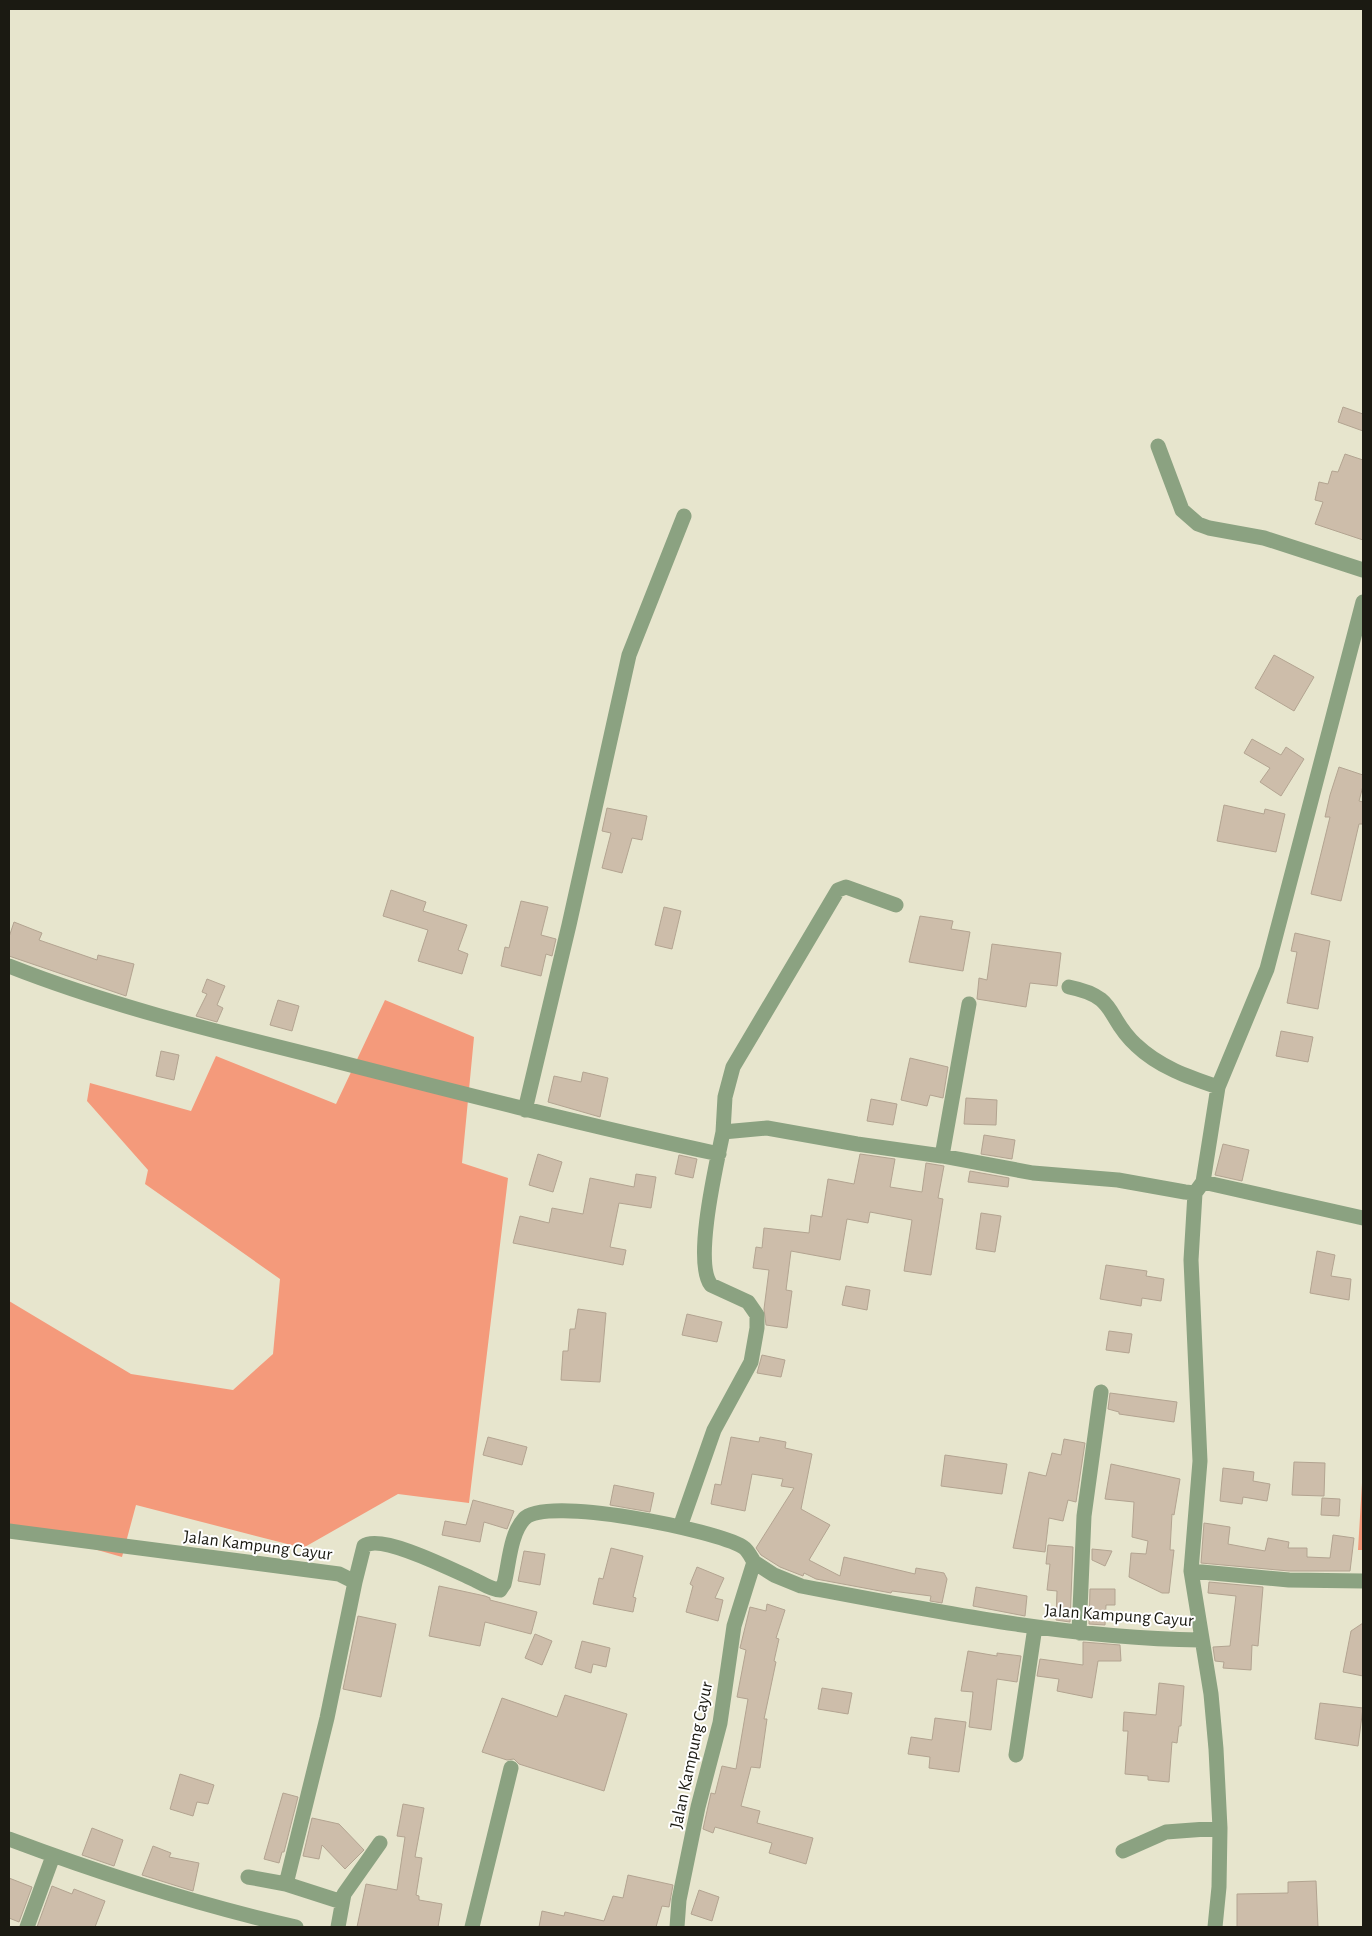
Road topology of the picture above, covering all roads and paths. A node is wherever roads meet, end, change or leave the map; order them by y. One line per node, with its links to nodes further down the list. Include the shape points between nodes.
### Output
1 (1158, 446): 3 (street, via 1182,510 1198,524 1264,538)
2 (684, 516): 10 (street, via 629,656)
3 (1363, 570)
4 (1363, 603): 9 (street, via 1267,969)
5 (896, 905): 11 (street, via 846,887 838,890 733,1067 725,1097)
6 (9, 966): 10 (street, via 102,999 197,1026)
7 (1069, 987): 9 (street, via 1090,991 1100,997 1134,1044 1153,1060)
8 (969, 1004): 13 (street)
9 (1218, 1087): 14 (street)
10 (525, 1110): 12 (street)
11 (723, 1132): 12 (street); 13 (street, via 767,1128)
12 (719, 1154): 17 (street, via 704,1248 707,1279 715,1288 748,1302 757,1315 757,1328 751,1362 714,1430)
13 (942, 1156): 14 (street, via 1033,1173)
14 (1199, 1187): 15 (street); 20 (street, via 1191,1260 1200,1461)
15 (1363, 1218)
16 (1101, 1392): 24 (street, via 1084,1516)
17 (680, 1527): 19 (street, Jalan Kampung Cayur, via 745,1548); 22 (street, Jalan Kampung Cayur, via 596,1513 537,1511 524,1518 516,1532 500,1590 424,1557 379,1542 364,1546)
18 (9, 1531): 22 (street, Jalan Kampung Cayur, via 339,1574)
19 (754, 1562): 23 (street, Jalan Kampung Cayur, via 801,1586); 40 (street, Jalan Kampung Cayur, via 734,1626 720,1723 698,1807)
20 (1191, 1572): 21 (street, via 1289,1580); 25 (street)
21 (1363, 1580)
22 (355, 1582): 34 (street)
23 (1035, 1627): 24 (street, Jalan Kampung Cayur); 26 (street)
24 (1079, 1634): 25 (street, Jalan Kampung Cayur)
25 (1200, 1640): 28 (street, Jalan Kampung Cayur, via 1211,1694)
26 (1016, 1755)
27 (511, 1768): 39 (street)
28 (1220, 1828): 31 (street, via 1166,1832); 41 (street, Jalan Kampung Cayur)
29 (9, 1839): 32 (street)
30 (380, 1843): 35 (street, via 355,1876)
31 (1123, 1851)
32 (53, 1856): 36 (street); 37 (street, via 232,1912)
33 (248, 1878): 34 (street)
34 (286, 1884): 35 (street)
35 (342, 1902): 38 (street)
36 (27, 1927)
37 (296, 1927)
38 (338, 1927)
39 (472, 1927)
40 (676, 1927)
41 (1215, 1927)

